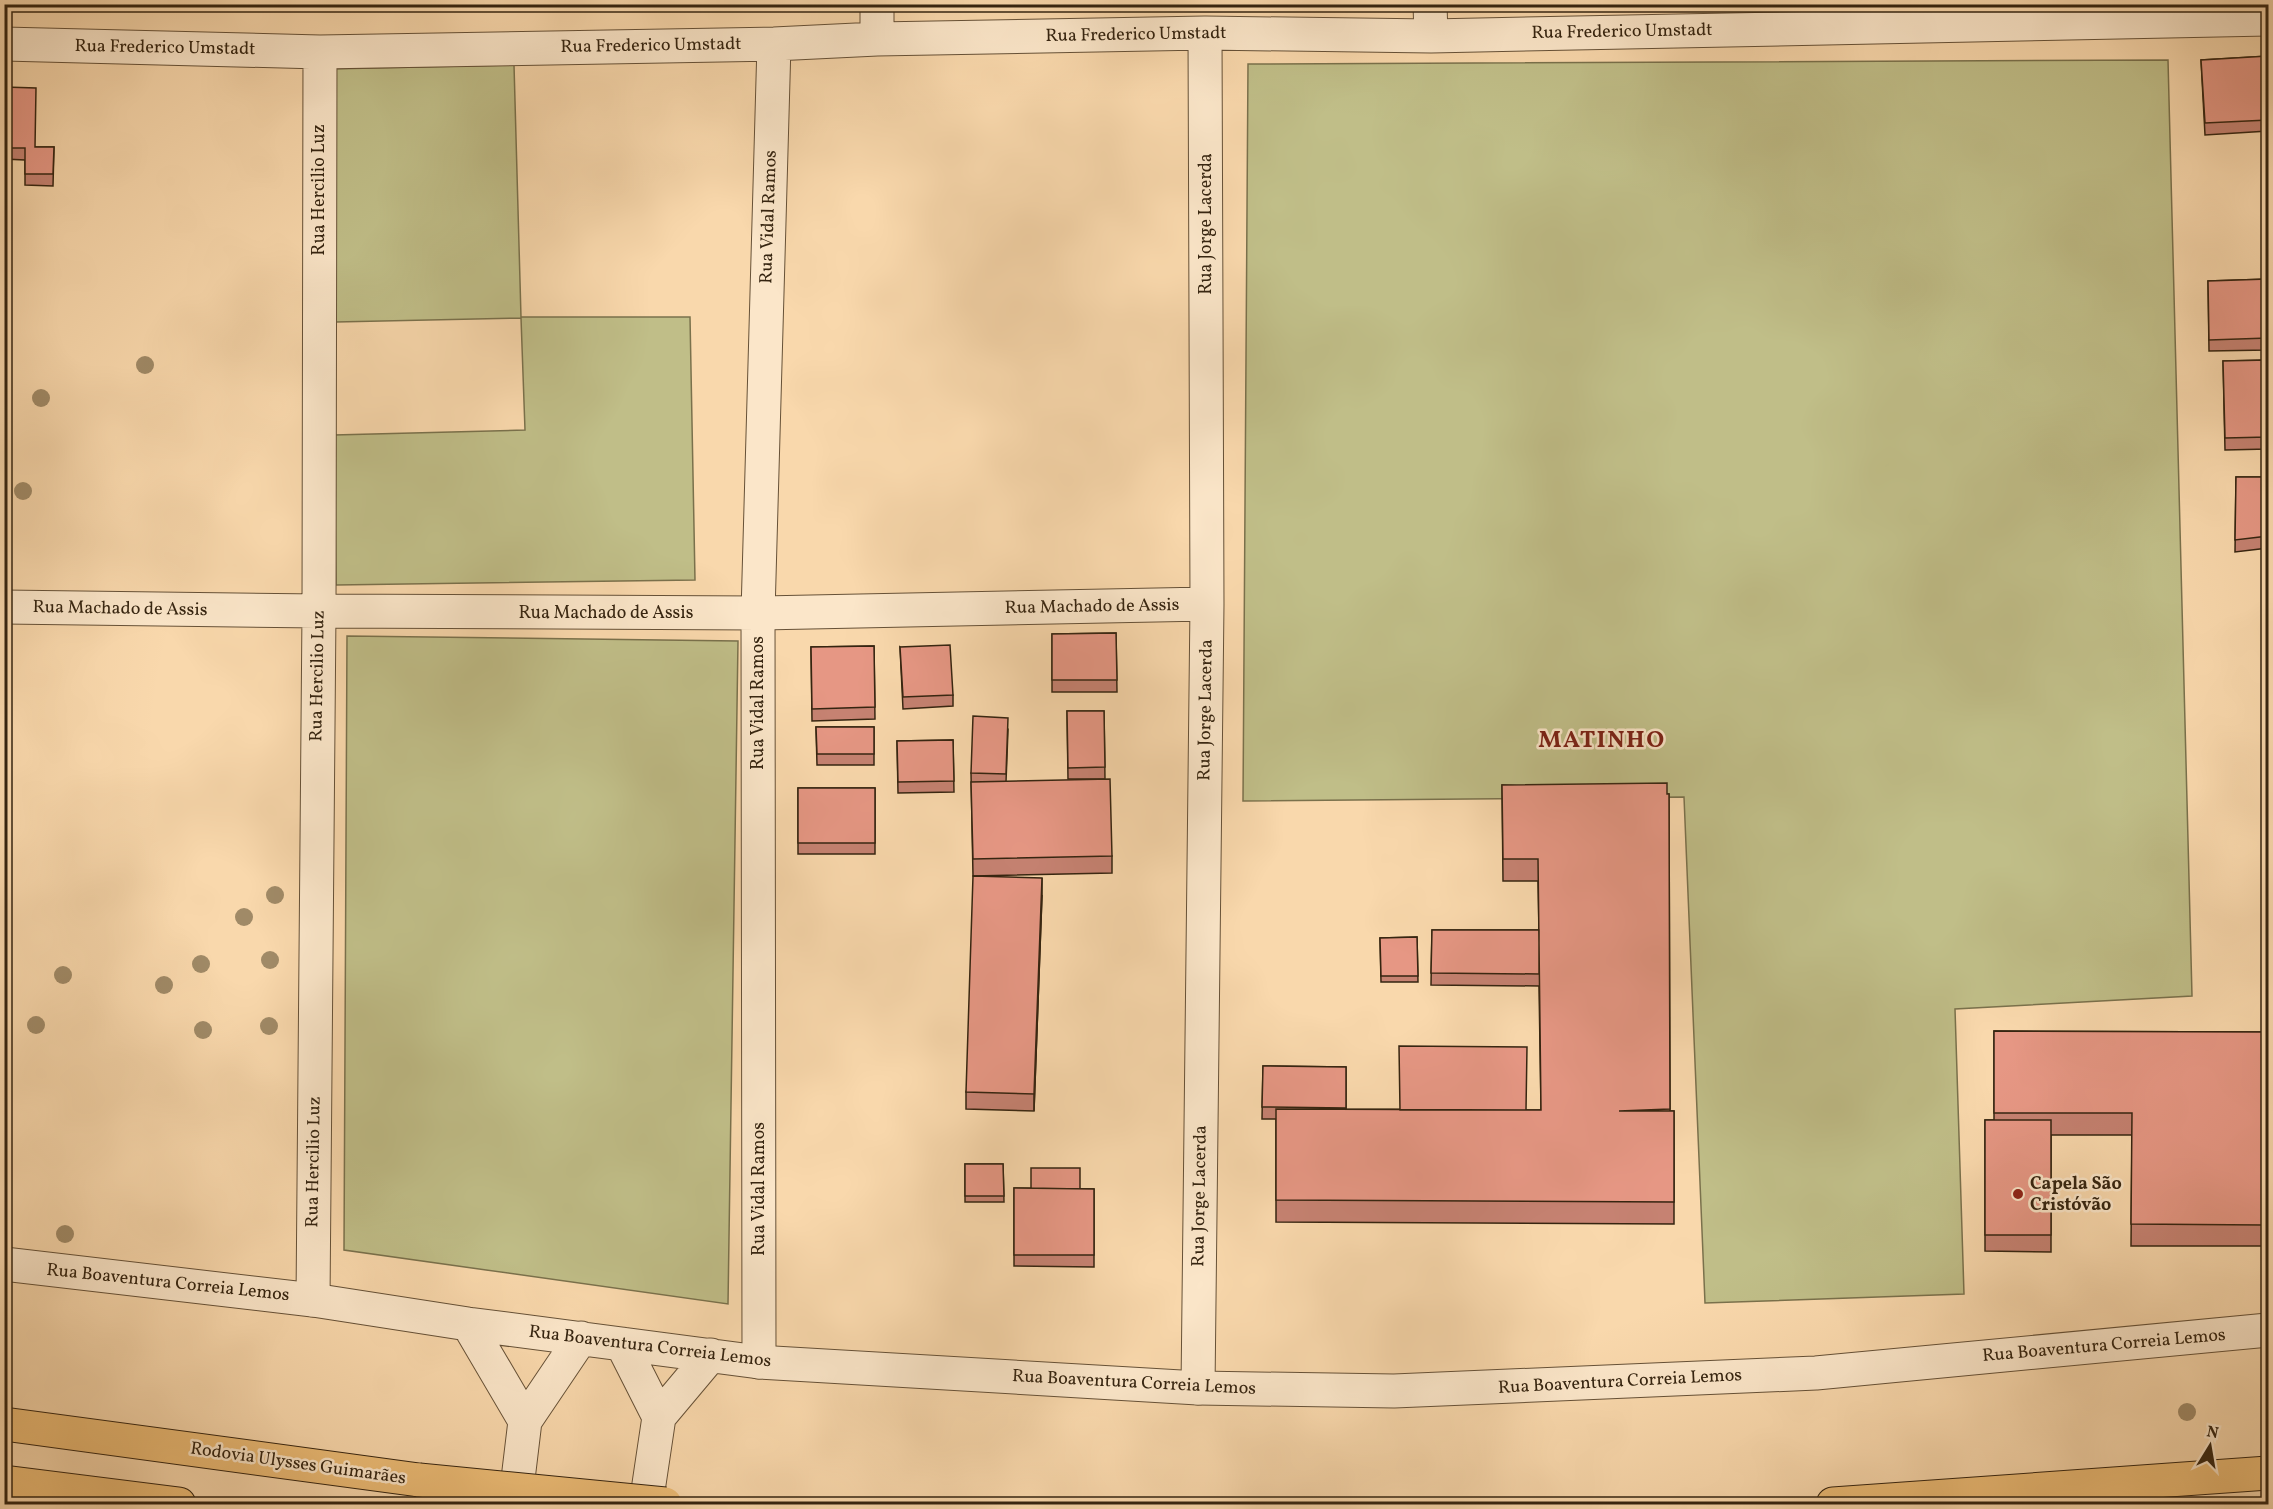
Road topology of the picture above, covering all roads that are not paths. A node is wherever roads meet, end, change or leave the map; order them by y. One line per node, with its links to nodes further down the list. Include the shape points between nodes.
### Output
1 (877, 4): 6 (street)
2 (1968, 15): 3 (street, Rua Frederico Umstadt); 4 (street, Rua Frederico Umstadt)
3 (2268, 18)
4 (1430, 20): 5 (street, Rua Frederico Umstadt)
5 (1205, 33): 6 (street, Rua Frederico Umstadt); 10 (street, Rua Jorge Lacerda)
6 (877, 39): 8 (street, Rua Frederico Umstadt)
7 (4, 44): 9 (street, Rua Frederico Umstadt)
8 (774, 44): 9 (street, Rua Frederico Umstadt); 13 (street, Rua Vidal Ramos)
9 (320, 52): 12 (street, Rua Hercilio Luz)
10 (1207, 604): 13 (street, Rua Machado de Assis); 22 (street, Rua Jorge Lacerda)
11 (4, 607): 12 (street, Rua Machado de Assis)
12 (319, 612): 13 (street, Rua Machado de Assis); 15 (street, Rua Hercilio Luz)
13 (758, 613): 21 (street, Rua Vidal Ramos)
14 (4, 1264): 15 (street, Rua Boaventura Correia Lemos)
15 (313, 1300): 16 (street, Rua Boaventura Correia Lemos)
16 (468, 1324): 18 (street, Rua Boaventura Correia Lemos); 24 (street)
17 (2268, 1330): 22 (street, Rua Boaventura Correia Lemos, via 1816,1373 1394,1391)
18 (581, 1338): 19 (street, Rua Boaventura Correia Lemos); 24 (street)
19 (622, 1344): 20 (street, Rua Boaventura Correia Lemos); 23 (street)
20 (711, 1355): 21 (street, Rua Boaventura Correia Lemos); 23 (street)
21 (759, 1362): 22 (street, Rua Boaventura Correia Lemos)
22 (1198, 1388)
23 (659, 1417): 30 (street)
24 (525, 1421): 29 (street)
25 (4, 1424): 31 (highway, Rodovia Ulysses Guimarães, bridge, via 420,1480)
26 (2268, 1473): 32 (highway)
27 (4, 1482): 28 (highway)
28 (179, 1504)
29 (515, 1504)
30 (646, 1504)
31 (665, 1504)
32 (1833, 1504)

